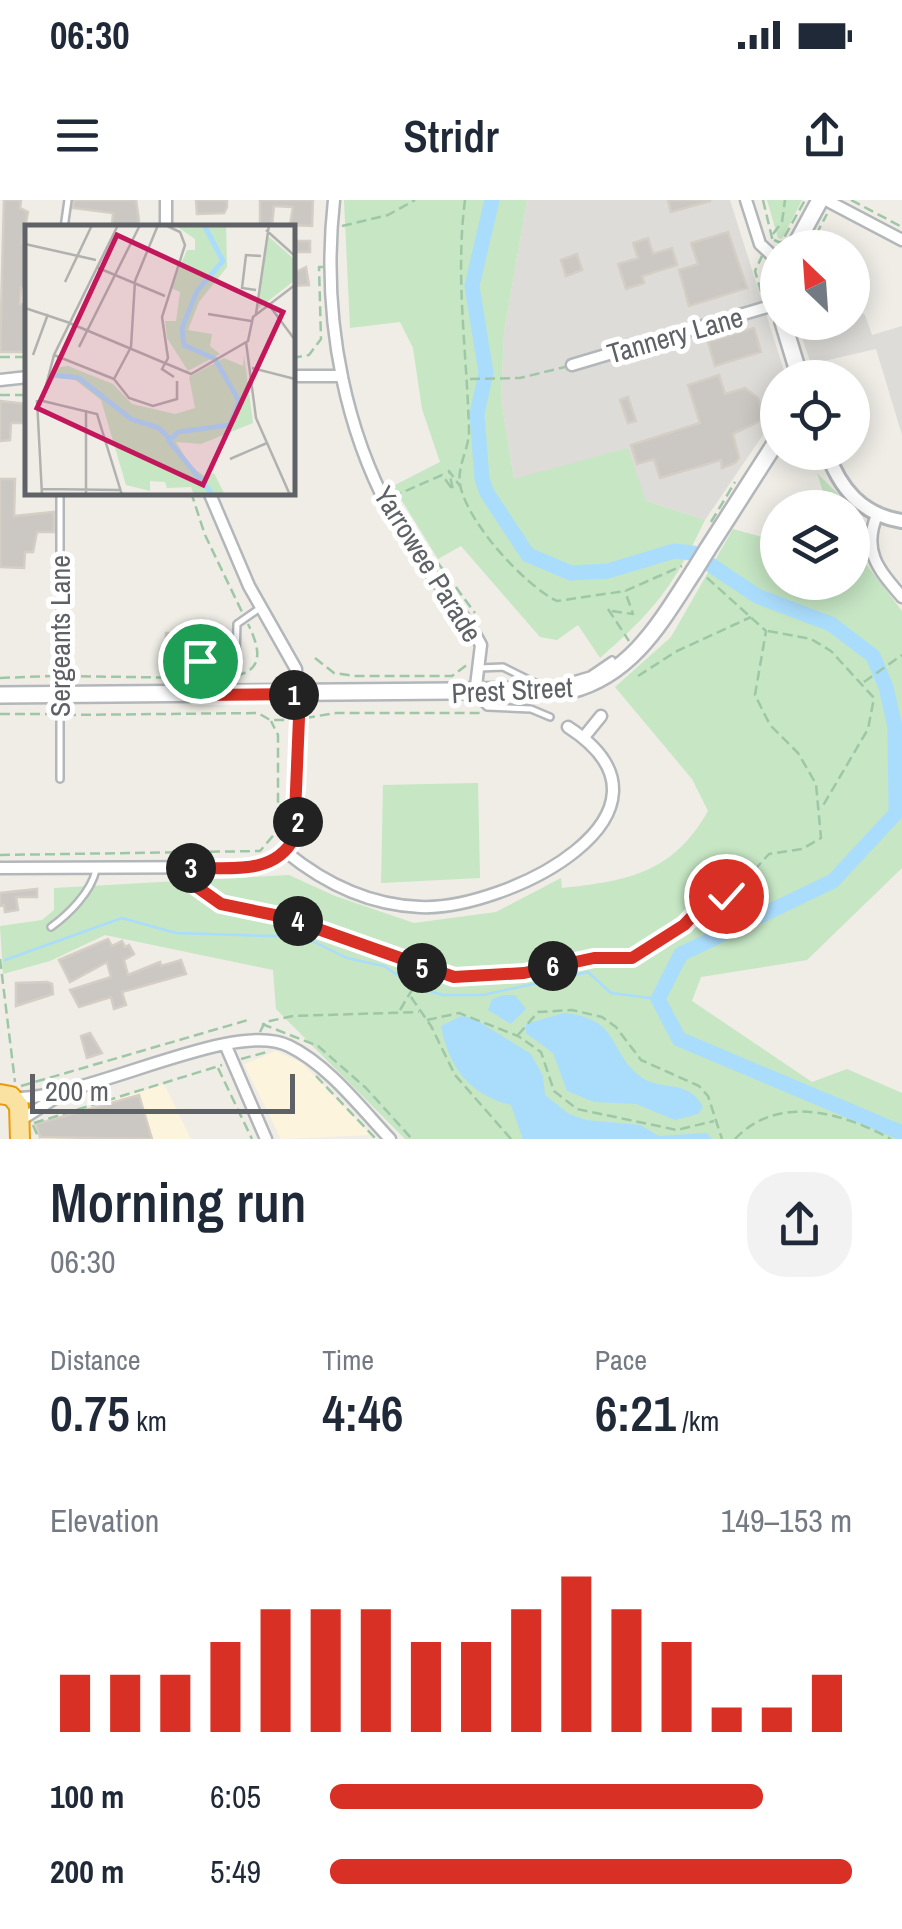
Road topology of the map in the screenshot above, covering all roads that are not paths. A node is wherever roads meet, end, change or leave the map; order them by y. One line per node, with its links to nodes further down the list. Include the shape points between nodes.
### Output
1 (68, 200): 5 (lane)
2 (334, 200): 13 (street, Yarrowee Parade, via 329,268)
3 (746, 200): 7 (street)
4 (823, 200): 6 (main road); 8 (street)
5 (64, 225)
6 (805, 230)
7 (760, 236)
8 (902, 240)
9 (760, 310): 10 (street, Tannery Lane)
10 (572, 365)
11 (0, 376): 14 (street)
12 (295, 376): 13 (street)
13 (342, 376): 24 (street, Yarrowee Parade, via 384,500 479,640)
14 (25, 377)
15 (760, 467): 27 (main road, Prest Street, bridge, via 647,640 604,678 565,691)
16 (835, 470): 19 (street, via 843,486)
17 (60, 495): 28 (lane, Sergeants Lane)
18 (210, 495): 22 (street)
19 (877, 514): 20 (street); 21 (street, via 870,552)
20 (902, 521)
21 (902, 597)
22 (262, 607): 25 (lane, via 236,630 236,656 200,661); 26 (street, via 296,668)
23 (612, 660): 24 (lane, via 566,683 531,683 499,666)
24 (480, 668): 27 (street, Yarrowee Parade)
25 (196, 686): 26 (main road, Prest Street); 28 (main road, Prest Street)
26 (300, 694): 27 (main road, Prest Street); 35 (street, via 298,826)
27 (475, 694): 31 (lane, via 484,706)
28 (59, 695): 29 (main road, Prest Street); 34 (lane, Sergeants Lane)
29 (0, 696)
30 (601, 716): 33 (street)
31 (550, 717)
32 (568, 727): 33 (street)
33 (584, 737): 35 (street, via 610,773 606,817 557,864 506,892 450,906 390,903 340,886)
34 (60, 779)
35 (286, 852): 36 (street, via 256,866)
36 (97, 867): 37 (street); 38 (lane, via 94,881)
37 (0, 868)
38 (51, 928)
39 (225, 1044): 41 (street); 44 (street); 45 (street, via 259,1039 317,1065)
40 (6, 1092): 41 (street); 42 (highway, via 20,1106)
41 (65, 1094): 42 (street)
42 (19, 1127): 43 (highway)
43 (0, 1133)
44 (266, 1139)
45 (390, 1139)

